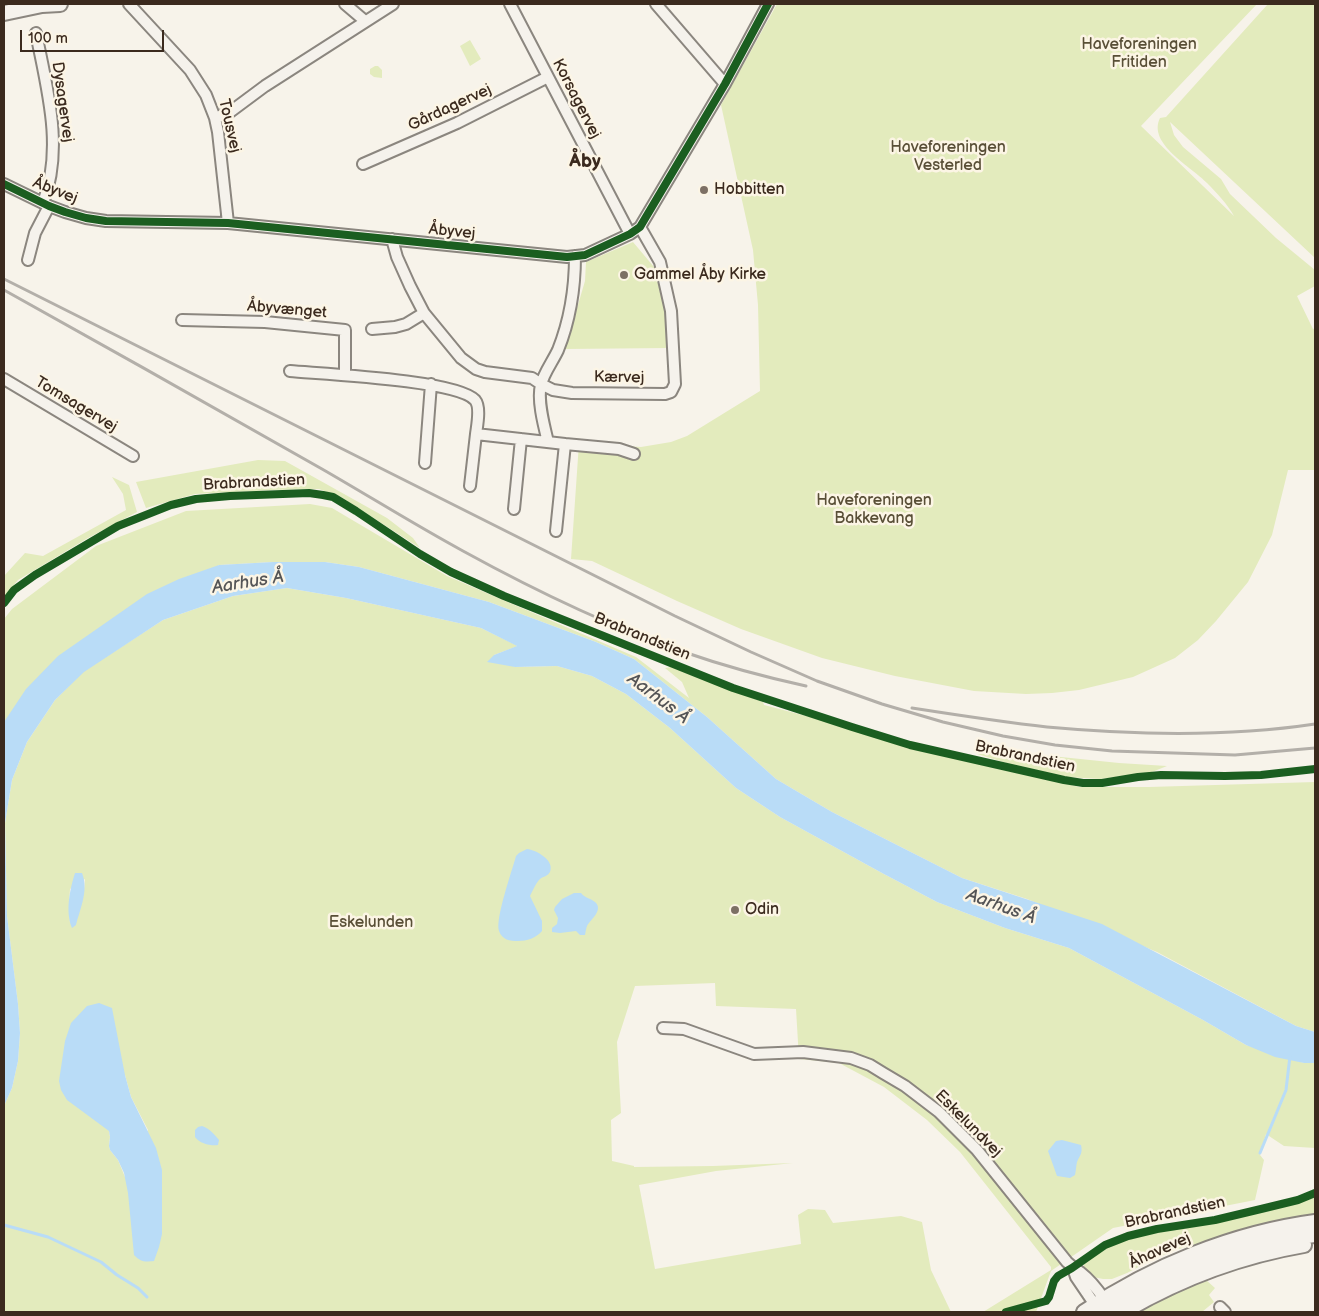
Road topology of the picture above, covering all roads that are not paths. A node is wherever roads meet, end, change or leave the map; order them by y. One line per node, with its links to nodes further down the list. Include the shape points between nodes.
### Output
1 (44, 4): 2 (main road); 10 (main road)
2 (60, 4)
3 (129, 4): 15 (street, Tousvej, via 190,70 206,95)
4 (345, 4): 11 (street)
5 (393, 4): 9 (street)
6 (510, 4): 13 (street, Korsagervej)
7 (656, 4): 14 (street)
8 (768, 4): 14 (street, Åbyvej)
9 (382, 6): 11 (street)
10 (4, 13)
11 (364, 22): 15 (street, via 230,112)
12 (36, 34): 18 (street, Dysagervej, via 54,140)
13 (548, 77): 16 (street, Gårdagervej, via 457,124); 21 (street, Korsagervej)
14 (725, 84): 20 (street, Åbyvej)
15 (215, 118): 19 (street, Tousvej)
16 (364, 164)
17 (4, 184): 18 (street, Åbyvej)
18 (46, 204): 19 (street, Åbyvej, via 86,218 106,221); 24 (street, Åbyvej)
19 (228, 224): 22 (street, Åbyvej)
20 (640, 227): 21 (street, Åbyvej); 32 (street, Kærvej, via 660,262 671,310 674,389 665,394 572,393 552,390)
21 (630, 234): 23 (street, Åbyvej)
22 (392, 240): 23 (street, Åbyvej); 25 (street, Kærvej)
23 (576, 256): 32 (street, via 571,307 558,349)
24 (28, 260)
25 (424, 313): 27 (street, via 406,324); 32 (street, Kærvej, via 461,358 476,369 532,378)
26 (182, 320): 29 (street, Åbyvænget, via 265,322 345,330)
27 (372, 329)
28 (290, 371): 29 (street)
29 (345, 375): 31 (street)
30 (4, 379): 38 (street, Tomsagervej)
31 (431, 384): 33 (street, via 452,389 476,401); 39 (street)
32 (541, 384): 35 (street, via 542,414)
33 (476, 434): 34 (street); 40 (street)
34 (521, 439): 35 (street); 41 (street)
35 (548, 442): 36 (street)
36 (565, 444): 37 (street, via 619,449); 42 (street)
37 (634, 454)
38 (133, 456)
39 (425, 463)
40 (470, 486)
41 (514, 509)
42 (556, 531)
43 (663, 1028): 47 (street, Eskelundvej, via 684,1029 754,1054 803,1052 851,1058 870,1065 904,1086 939,1112 977,1150 1072,1268 1099,1292)
44 (1315, 1222): 47 (main road, Åhavevej, via 1258,1233 1206,1250 1156,1271)
45 (1315, 1235): 47 (main road, via 1261,1243 1209,1260 1115,1305)
46 (1315, 1243): 48 (main road, via 1264,1253 1212,1269)
47 (1098, 1307)
48 (1123, 1312)

